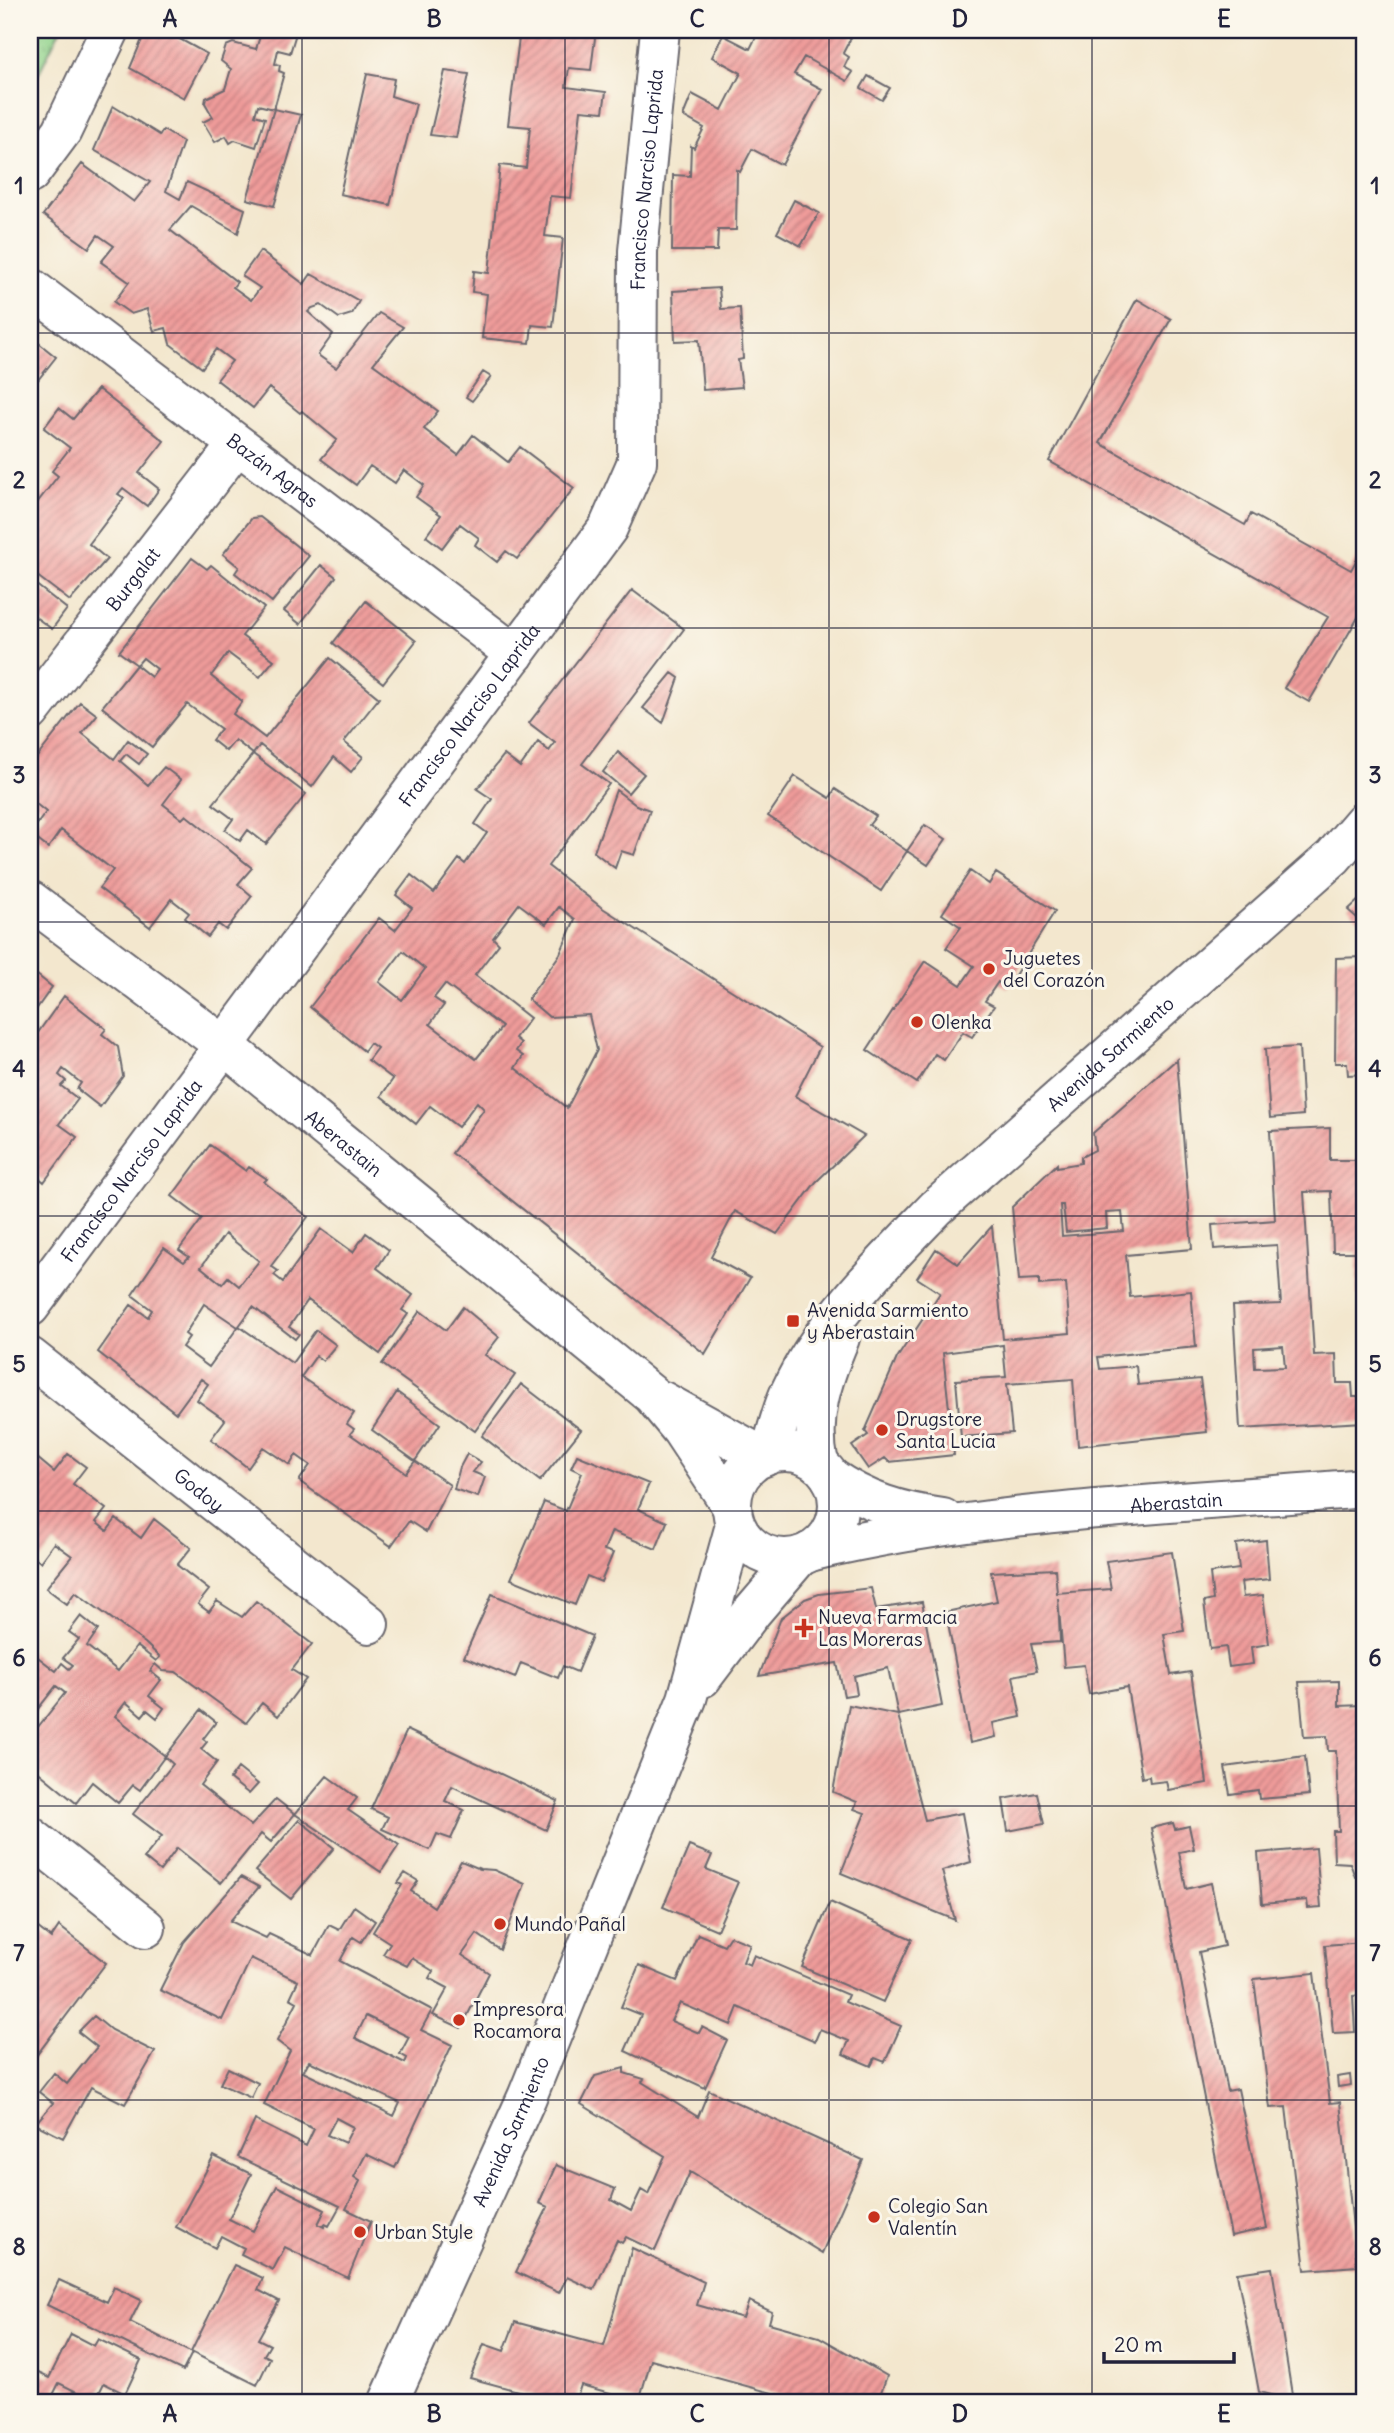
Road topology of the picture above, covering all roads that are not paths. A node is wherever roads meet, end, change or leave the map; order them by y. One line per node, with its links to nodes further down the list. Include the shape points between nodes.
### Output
1 (110, 30): 4 (street, via 62,131)
2 (682, 30): 3 (street)
3 (658, 48): 7 (street, Francisco Narciso Laprida, via 638,251 637,462 608,528)
4 (30, 174)
5 (30, 287): 6 (street, Bazán Agras)
6 (237, 445): 7 (street, Bazán Agras); 8 (street, Burgalat)
7 (515, 654): 11 (street, Francisco Narciso Laprida)
8 (30, 712)
9 (1364, 821): 12 (street, Avenida Sarmiento, via 1333,857 936,1208)
10 (30, 901): 11 (street, Aberastain)
11 (225, 1046): 13 (street, Francisco Narciso Laprida); 15 (street, Aberastain)
12 (861, 1292): 16 (street, Avenida Sarmiento, via 822,1334 806,1361 788,1395); 17 (street, Avenida Sarmiento, via 816,1408 813,1438)
13 (30, 1307)
14 (30, 1357): 22 (street, Godoy)
15 (652, 1395): 16 (street, Aberastain); 19 (street, Aberastain, via 681,1430)
16 (767, 1455): 17 (street, via 787,1452); 19 (street, via 742,1474 734,1490)
17 (825, 1470): 20 (street, Aberastain, via 857,1496 890,1508 948,1519); 21 (street, via 837,1493 838,1511 824,1542)
18 (1364, 1488): 20 (street, Aberastain)
19 (734, 1516): 21 (street, via 744,1540 758,1551 775,1558); 23 (street, Avenida Sarmiento)
20 (987, 1520): 21 (street, Aberastain)
21 (805, 1554): 23 (street, Avenida Sarmiento, via 752,1612)
22 (369, 1624)
23 (687, 1699): 26 (street, Avenida Sarmiento, via 527,2097)
24 (35, 1850): 25 (street)
25 (146, 1928)
26 (388, 2403)

